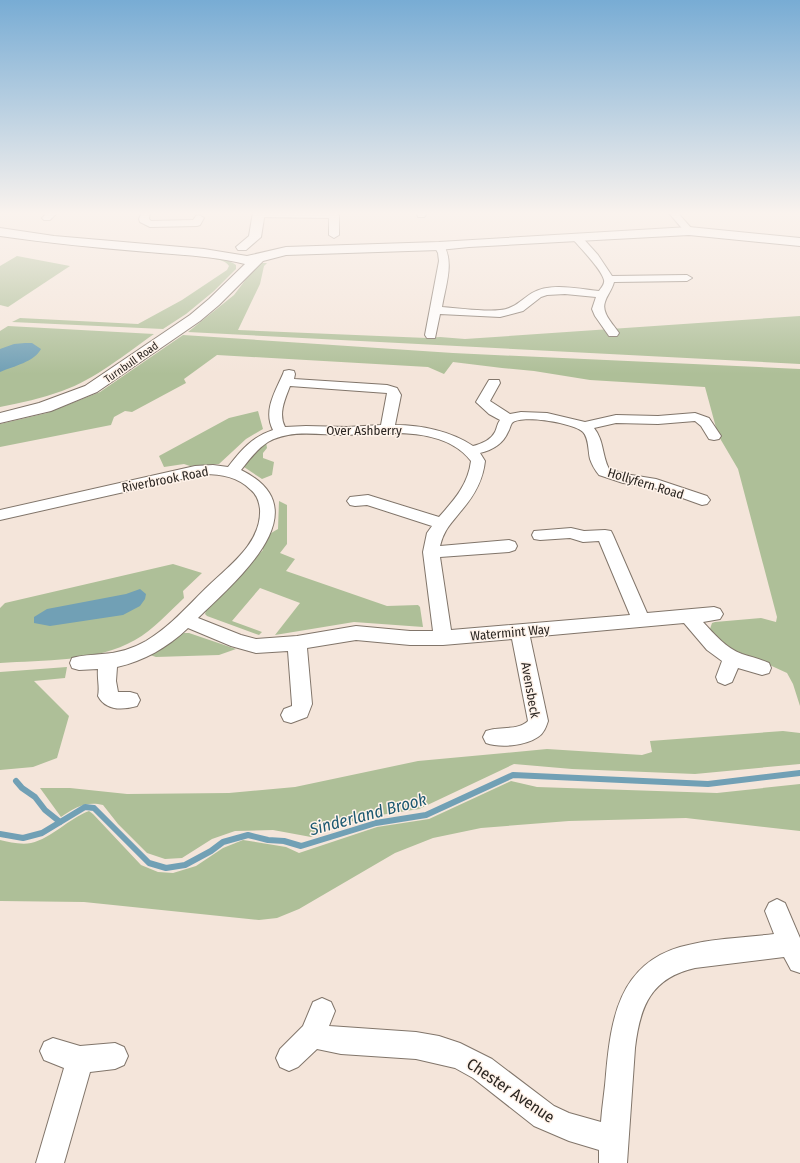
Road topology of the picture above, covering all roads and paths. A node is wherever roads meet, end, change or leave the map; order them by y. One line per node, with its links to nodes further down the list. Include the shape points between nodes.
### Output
1 (244, 266): 5 (street)
2 (249, 266): 5 (street, Turnbull Road)
3 (443, 266): 9 (street)
4 (600, 266): 7 (street)
5 (243, 272): 13 (street, Turnbull Road, via 195,318 91,389 45,407)
6 (687, 279): 7 (street)
7 (609, 280): 8 (street)
8 (602, 298): 9 (street, via 565,291 546,292 519,309 500,314); 10 (street, via 598,309)
9 (435, 310): 11 (street)
10 (613, 333)
11 (431, 335)
12 (494, 383): 14 (street, via 483,402)
13 (0, 418)
14 (509, 419): 15 (street, via 523,414 563,420); 19 (street, via 497,440 485,447)
15 (584, 427): 18 (street, via 604,419 619,417 668,420 686,417 700,418); 21 (street, Hollyfern Road, via 588,428 592,436 604,472 651,482)
16 (387, 428): 17 (street, Over Ashberry, via 342,431 307,429); 17 (street, via 394,395 392,391 288,378 275,411 275,420); 19 (street, Over Ashberry, via 439,435 463,444)
17 (281, 432): 20 (street, Over Ashberry, via 258,441)
18 (714, 436)
19 (471, 450): 24 (street, via 478,461 475,477 470,488)
20 (232, 472): 23 (street, Riverbrook Road, via 190,472); 30 (street, Riverbrook Road, via 263,492 268,511 265,526 259,542 251,552)
21 (702, 500)
22 (355, 501): 24 (street, via 368,500)
23 (0, 515)
24 (442, 524): 27 (street, via 435,533)
25 (540, 535): 31 (street, via 571,533 583,537 605,536)
26 (509, 546): 27 (street)
27 (432, 552): 33 (street)
28 (714, 614): 29 (street, Watermint Way)
29 (688, 616): 31 (street, Watermint Way); 35 (street, via 715,645)
30 (185, 620): 34 (street, Watermint Way, via 254,646); 36 (street, Riverbrook Road, via 157,644 126,658)
31 (641, 620): 32 (street, Watermint Way)
32 (520, 632): 33 (street, Watermint Way); 42 (street, Avensbeck, via 538,720 537,726 524,734)
33 (443, 638): 34 (street, Watermint Way, via 356,633)
34 (302, 643): 41 (street, via 302,704 300,711)
35 (733, 658): 38 (street); 39 (street)
36 (108, 662): 37 (street, Riverbrook Road); 40 (street, via 108,696 112,700)
37 (79, 663)
38 (762, 668)
39 (725, 677)
40 (130, 700)
41 (291, 715)
42 (493, 737)
43 (777, 911): 44 (street, Chester Avenue)
44 (795, 952): 49 (street, Chester Avenue, via 767,948 703,955 680,959 651,975 639,989 630,1006 624,1027)
45 (53, 1051): 48 (street)
46 (115, 1056): 48 (street)
47 (289, 1058): 49 (street, Chester Avenue, via 318,1023 324,1039 423,1047 459,1056 484,1070 545,1116 575,1128)
48 (80, 1059): 50 (street)
49 (613, 1152)
50 (50, 1163)

